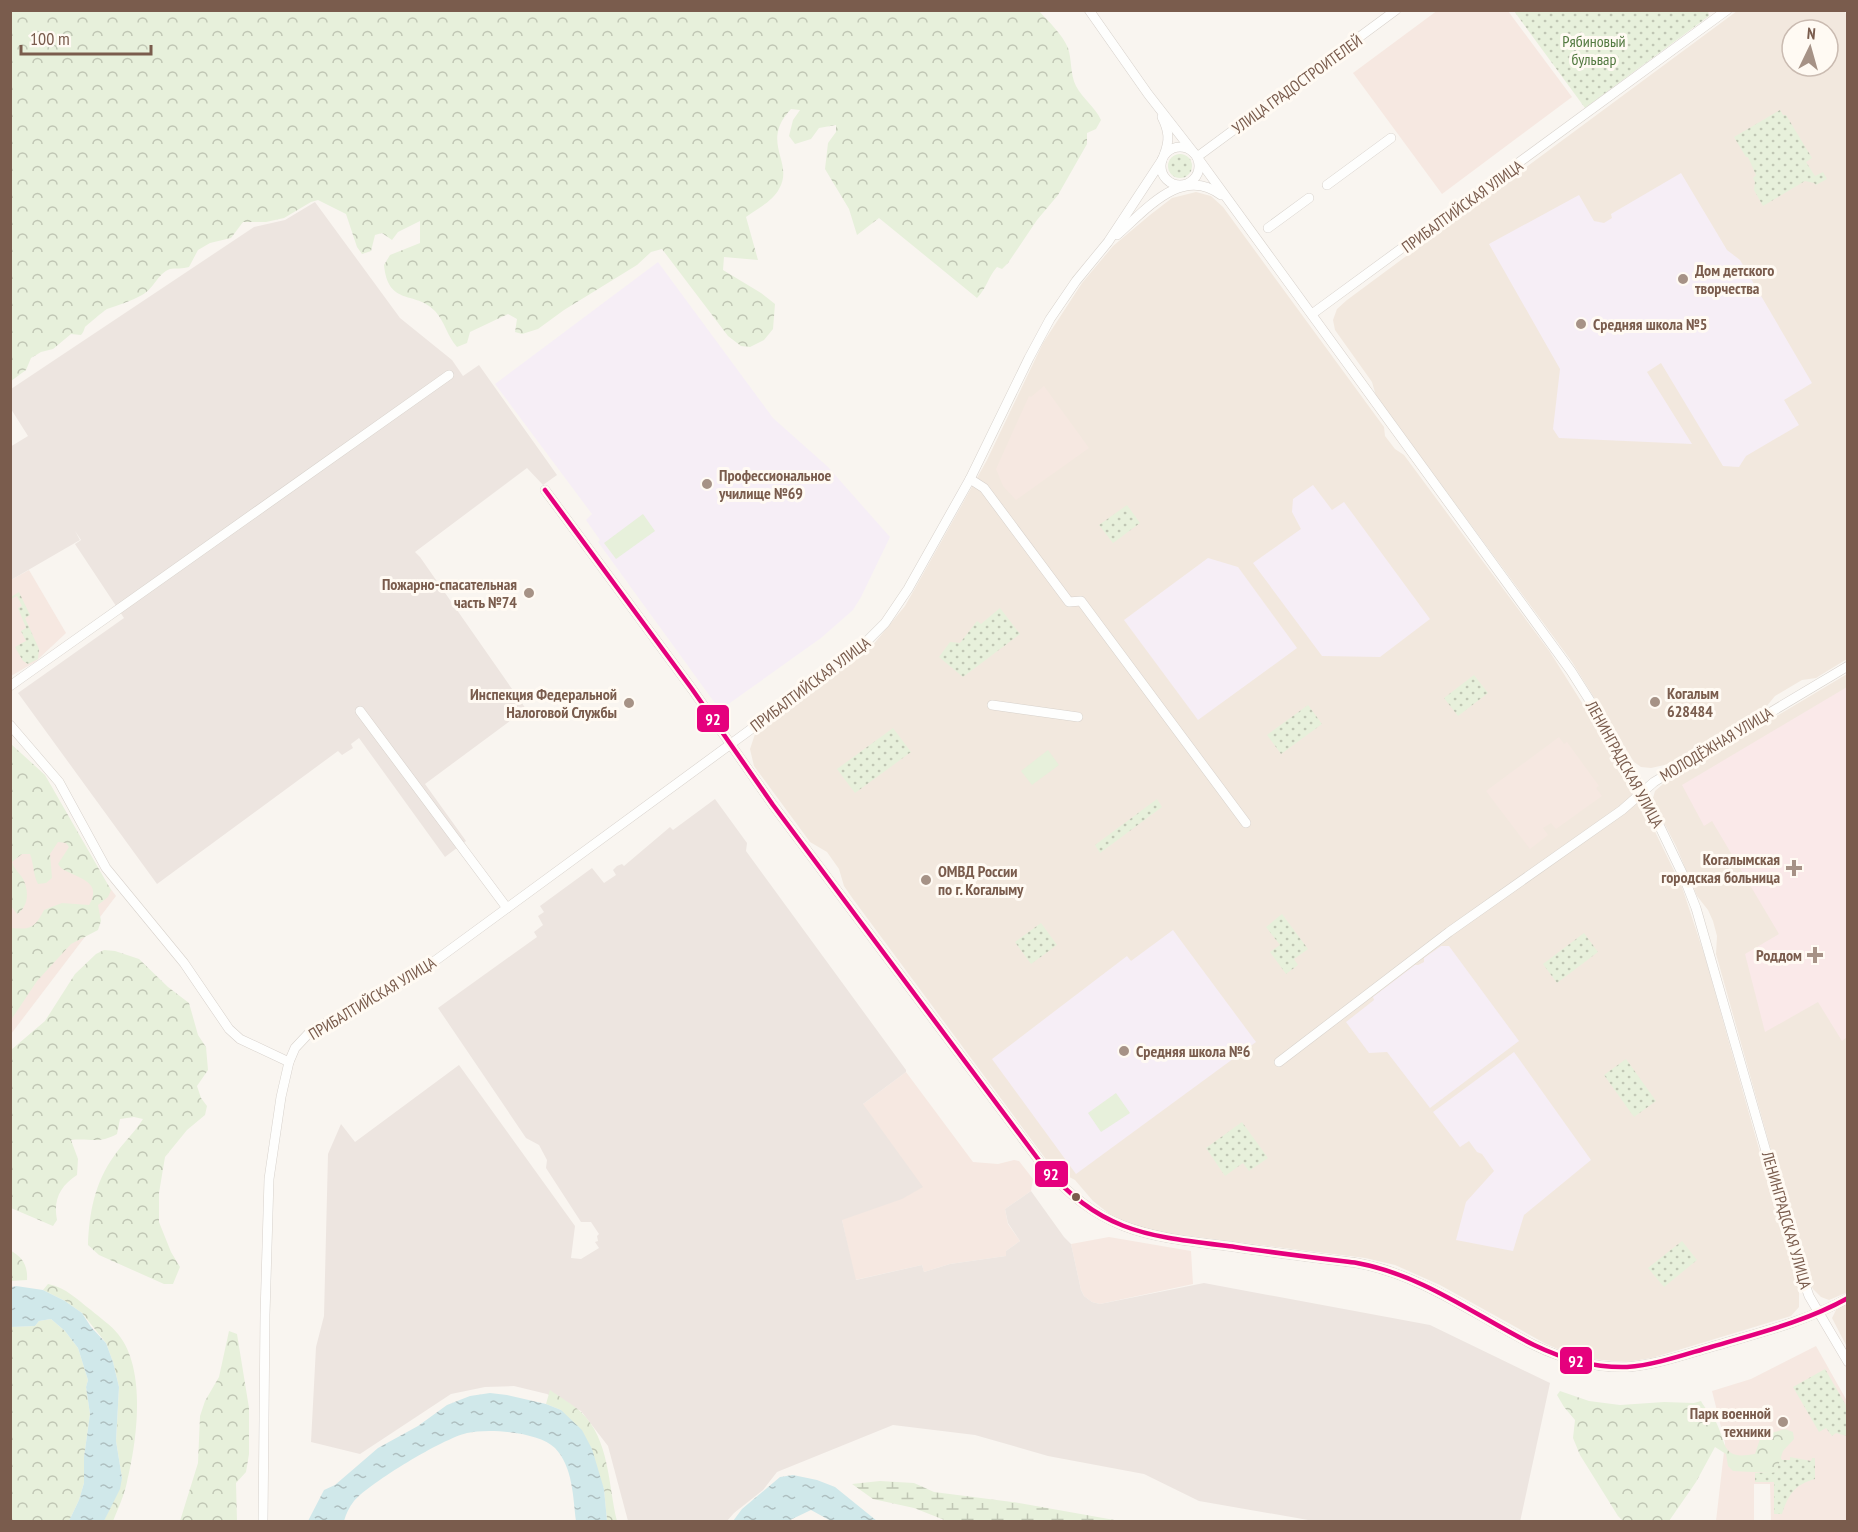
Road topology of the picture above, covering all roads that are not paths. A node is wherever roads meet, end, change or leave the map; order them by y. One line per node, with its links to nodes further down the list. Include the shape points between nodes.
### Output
1 (1089, 10): 4 (street)
2 (1396, 10): 6 (street, УЛИЦА ГРАДОСТРОИТЕЛЕЙ)
3 (1727, 10): 14 (street, ПРИБАЛТИЙСКАЯ УЛИЦА)
4 (1148, 94): 6 (street); 7 (street, via 1169,135)
5 (1391, 138): 9 (street)
6 (1196, 155): 7 (street, via 1178,147); 8 (street, via 1197,175); 10 (street)
7 (1163, 159): 8 (street, via 1161,169 1165,178); 12 (street, ПРИБАЛТИЙСКАЯ УЛИЦА)
8 (1183, 185): 10 (street, via 1204,185); 12 (street, ПРИБАЛТИЙСКАЯ УЛИЦА)
9 (1327, 185)
10 (1226, 198): 14 (street)
11 (1309, 198): 13 (street)
12 (1123, 225): 16 (street, ПРИБАЛТИЙСКАЯ УЛИЦА, via 1076,281 1050,320)
13 (1269, 228)
14 (1312, 314): 25 (street, ЛЕНИНГРАДСКАЯ УЛИЦА, via 1566,663)
15 (449, 375): 19 (street)
16 (970, 479): 24 (street, ПРИБАЛТИЙСКАЯ УЛИЦА, via 885,623 852,654); 26 (street, via 984,488 1069,602 1081,602)
17 (545, 490): 24 (street)
18 (1848, 666): 25 (street, МОЛОДЁЖНАЯ УЛИЦА, via 1667,773)
19 (10, 686)
20 (992, 705): 22 (street)
21 (360, 711): 27 (street)
22 (1078, 717)
23 (10, 725): 28 (street, via 59,782 106,868 184,963 229,1029 240,1039)
24 (731, 744): 27 (street, ПРИБАЛТИЙСКАЯ УЛИЦА); 31 (street, via 1041,1163 1081,1202 1105,1218 1164,1238 1387,1269 1424,1284 1537,1346 1595,1365 1625,1367 1660,1362)
25 (1642, 792): 29 (street, МОЛОДЁЖНАЯ УЛИЦА); 31 (street, ЛЕНИНГРАДСКАЯ УЛИЦА, via 1696,908 1801,1273)
26 (1246, 823)
27 (507, 908): 28 (street, ПРИБАЛТИЙСКАЯ УЛИЦА, via 413,977 310,1032 295,1048)
28 (289, 1062): 33 (street, via 267,1201)
29 (1279, 1062)
30 (1848, 1298): 31 (street)
31 (1818, 1313): 32 (street, ЛЕНИНГРАДСКАЯ УЛИЦА)
32 (1848, 1362)
33 (263, 1521)

